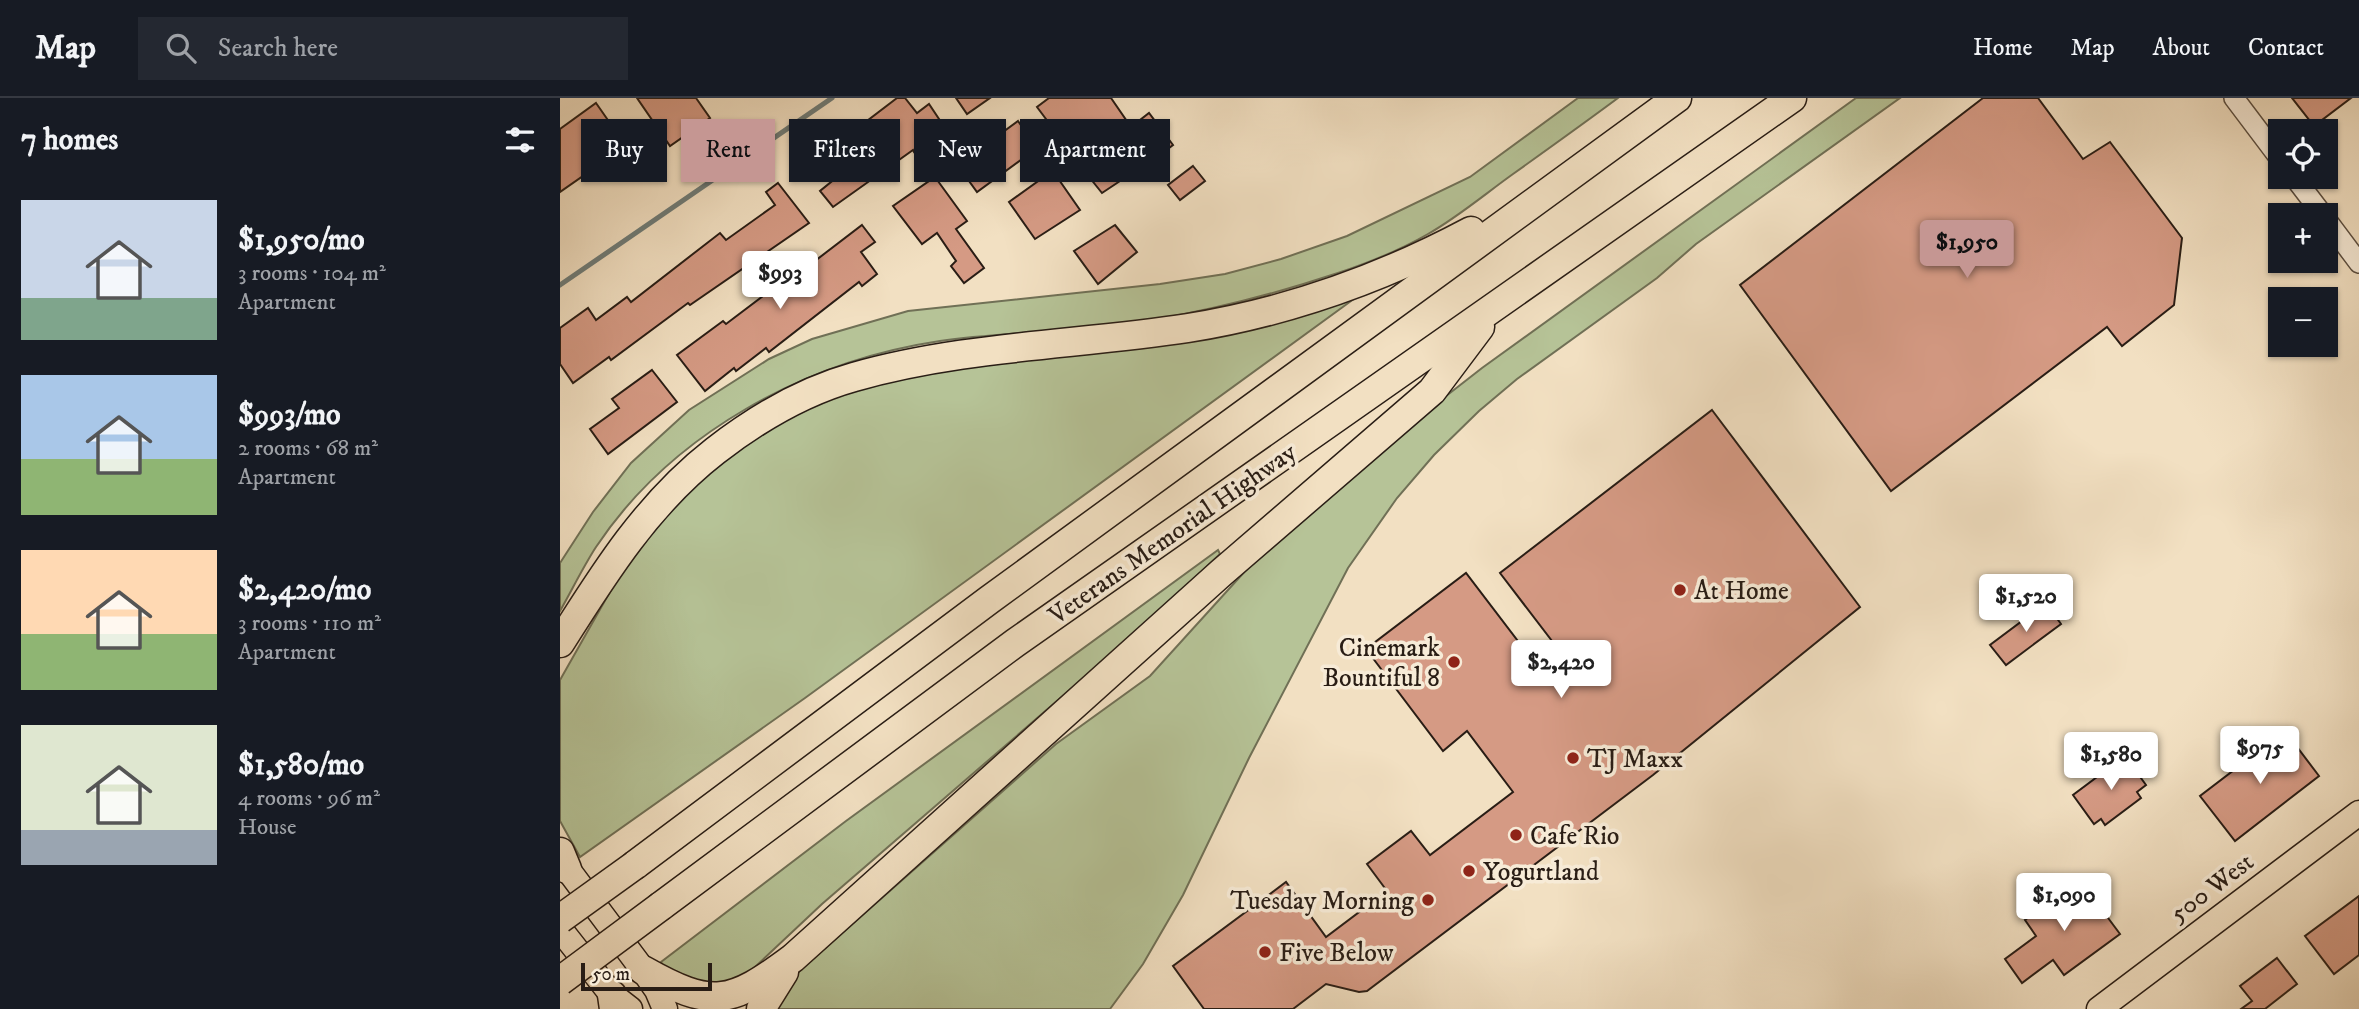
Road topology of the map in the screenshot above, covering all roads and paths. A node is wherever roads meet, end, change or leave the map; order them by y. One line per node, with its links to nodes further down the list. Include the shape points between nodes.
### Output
1 (1677, 98): 5 (highway, Veterans Memorial Highway)
2 (1792, 98): 8 (highway, Veterans Memorial Highway)
3 (2234, 98): 4 (street)
4 (2268, 143)
5 (1602, 152): 9 (highway, via 1450,242 1330,294 1187,328 919,361 852,377 810,394 752,425 687,474 637,528); 14 (highway, Veterans Memorial Highway, bridge)
6 (2338, 235): 7 (street)
7 (2359, 263)
8 (1494, 308): 16 (highway, via 1432,391 1221,573); 18 (highway, Veterans Memorial Highway, bridge, via 1014,643)
9 (589, 600): 10 (highway); 11 (highway)
10 (560, 643)
11 (560, 662)
12 (2359, 813): 22 (main road, 500 West)
13 (562, 860): 17 (main road)
14 (560, 919)
15 (560, 929): 19 (main road)
16 (793, 958): 17 (highway, via 748,989 716,1000 678,992); 21 (highway)
17 (643, 970): 20 (main road)
18 (560, 981)
19 (619, 1004)
20 (666, 1009)
21 (761, 1009)
22 (2099, 1009)

